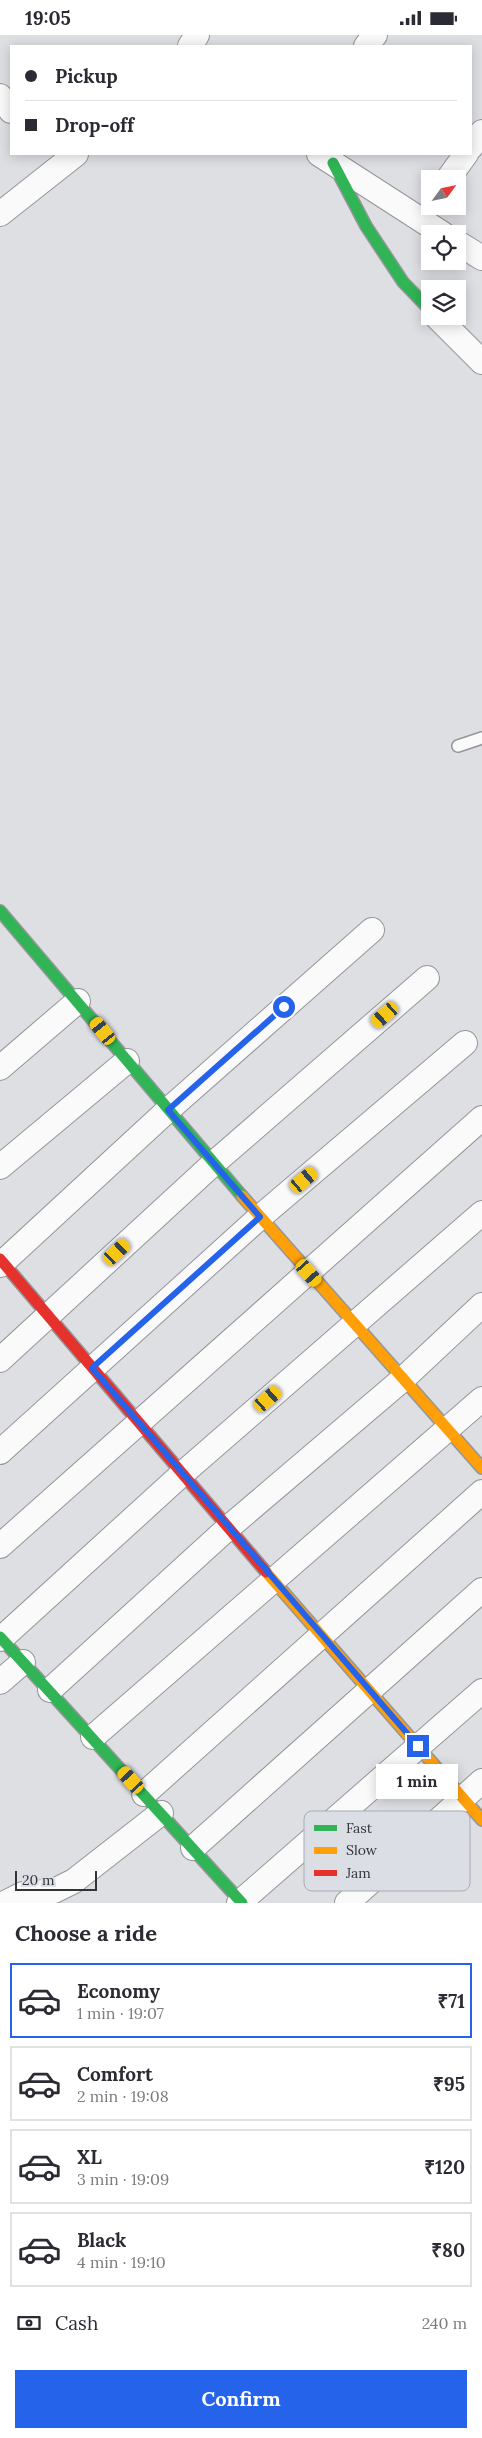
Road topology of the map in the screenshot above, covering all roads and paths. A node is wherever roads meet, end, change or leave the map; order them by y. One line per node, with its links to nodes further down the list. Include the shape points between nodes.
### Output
1 (375, 35): 2 (street)
2 (367, 45)
3 (0, 96): 4 (street)
4 (10, 110)
5 (482, 132): 6 (street)
6 (472, 146)
7 (72, 155): 10 (street)
8 (465, 155): 11 (street)
9 (326, 158): 12 (street); 18 (street, via 403,282)
10 (51, 161): 13 (street)
11 (454, 170)
12 (421, 209)
13 (0, 213)
14 (427, 215): 15 (street)
15 (436, 225)
16 (466, 248): 17 (street)
17 (482, 258)
18 (421, 301)
19 (445, 325): 20 (street)
20 (482, 362)
21 (482, 738): 22 (lane)
22 (458, 746)
23 (0, 911): 26 (street)
24 (372, 930): 30 (street)
25 (427, 978): 32 (street)
26 (78, 1001): 28 (street); 29 (street)
27 (465, 1043): 35 (street)
28 (127, 1061): 30 (street); 33 (street)
29 (0, 1068)
30 (168, 1110): 32 (street); 36 (street)
31 (482, 1118): 37 (street)
32 (214, 1163): 35 (street); 39 (street)
33 (0, 1167)
34 (482, 1213): 40 (street)
35 (260, 1217): 37 (street); 42 (street)
36 (1, 1262): 39 (street)
37 (309, 1273): 40 (street); 45 (street)
38 (482, 1305): 43 (street)
39 (48, 1316): 41 (street); 42 (street)
40 (353, 1324): 43 (street); 49 (street)
41 (0, 1360)
42 (92, 1368): 45 (street); 47 (street)
43 (403, 1379): 46 (street); 51 (street)
44 (482, 1399): 46 (street)
45 (138, 1423): 49 (street); 52 (street)
46 (449, 1430): 48 (street); 53 (street)
47 (0, 1452)
48 (482, 1468)
49 (182, 1474): 51 (street); 56 (street)
50 (482, 1492): 55 (street)
51 (228, 1528): 53 (street); 59 (street)
52 (0, 1545)
53 (274, 1581): 55 (street); 62 (street)
54 (482, 1590): 60 (street)
55 (321, 1635): 60 (street); 65 (street)
56 (1, 1638): 57 (street)
57 (23, 1662): 58 (street); 59 (street)
58 (0, 1682)
59 (50, 1690): 62 (street)
60 (370, 1691): 63 (street); 72 (street)
61 (482, 1691): 63 (street)
62 (93, 1737): 65 (street)
63 (418, 1746): 66 (street); 67 (street)
64 (482, 1781): 66 (street)
65 (144, 1794): 69 (street)
66 (462, 1798): 68 (street); 70 (street)
67 (344, 1811)
68 (448, 1811)
69 (161, 1813): 72 (street); 74 (street, via 74,1881 54,1891 23,1894)
70 (482, 1820)
71 (304, 1847): 75 (street)
72 (193, 1849): 75 (street)
73 (360, 1891): 76 (street)
74 (5, 1903)
75 (240, 1903)
76 (347, 1903)

